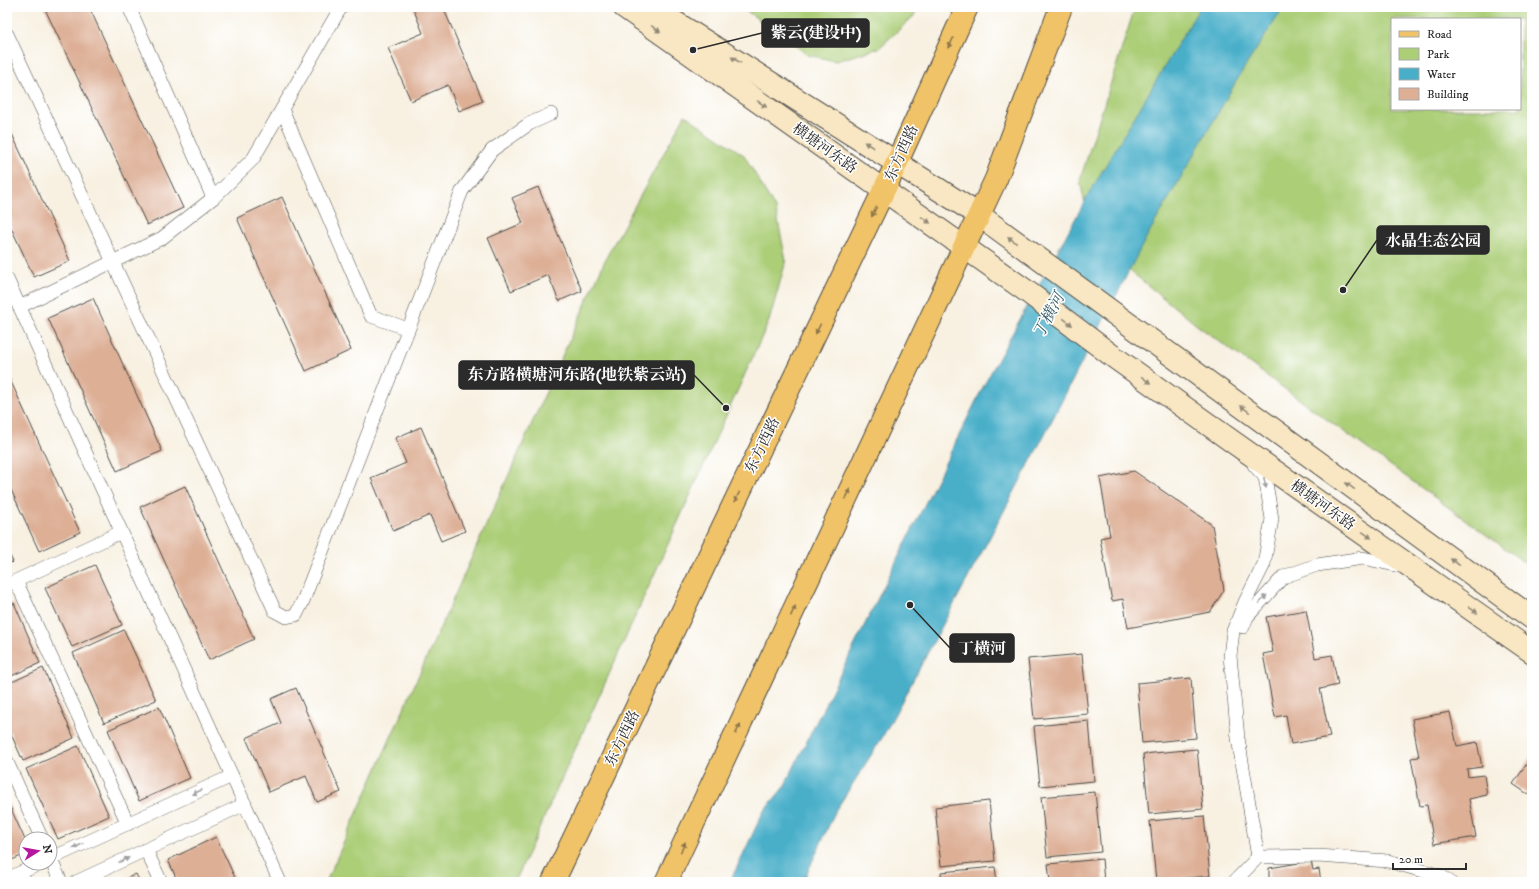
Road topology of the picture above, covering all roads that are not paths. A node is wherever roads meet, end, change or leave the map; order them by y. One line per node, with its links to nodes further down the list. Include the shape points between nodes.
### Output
1 (129, 7): 12 (lane)
2 (341, 7): 8 (lane)
3 (624, 7): 11 (main road, 横塘河东路, one-way to 11)
4 (651, 7): 10 (main road, 横塘河东路, one-way to 4)
5 (967, 7): 10 (main road, 东方西路, one-way to 10)
6 (1060, 7): 13 (main road, via 996,179)
7 (7, 34): 15 (lane)
8 (282, 109): 12 (lane, via 253,159); 18 (lane, via 371,316)
9 (551, 114): 18 (lane, via 528,124 492,150 462,191)
10 (897, 163): 11 (main road, 东方西路); 13 (main road, 横塘河东路)
11 (884, 190): 14 (main road, 横塘河东路, one-way to 14); 41 (main road, 东方西路, one-way to 41)
12 (213, 198): 15 (lane, via 162,238)
13 (979, 215): 14 (main road); 23 (main road, 横塘河东路, one-way to 13)
14 (964, 247): 19 (main road, 横塘河东路, one-way to 19); 42 (main road, one-way to 14)
15 (112, 262): 17 (lane); 18 (lane, via 275,611 286,617 296,615 303,601)
16 (8, 286): 17 (lane)
17 (19, 307): 20 (lane)
18 (408, 329)
19 (1233, 442): 21 (main road, 横塘河东路, one-way to 21); 25 (lane, one-way to 25, via 1264,477 1272,519 1264,564 1234,631)
20 (121, 532): 22 (lane); 27 (lane)
21 (1415, 569): 24 (main road, 横塘河东路, one-way to 24); 25 (lane, one-way to 21, via 1247,617 1283,577 1317,566 1363,558)
22 (12, 583): 29 (lane)
23 (1532, 618)
24 (1532, 652)
25 (1230, 656): 33 (lane, via 1238,738)
26 (7, 762): 30 (lane)
27 (232, 776): 28 (lane); 29 (lane, one-way to 29)
28 (245, 804): 31 (lane); 40 (lane)
29 (128, 824): 32 (lane, one-way to 32)
30 (38, 831)
31 (146, 850): 38 (lane, one-way to 31); 39 (lane)
32 (58, 855)
33 (1258, 857): 43 (lane); 44 (lane, via 1318,856 1388,861 1442,876)
34 (24, 871): 36 (lane)
35 (56, 871): 37 (lane)
36 (7, 879)
37 (61, 882)
38 (76, 882)
39 (161, 882)
40 (280, 882)
41 (552, 882)
42 (666, 882)
43 (1234, 882)
44 (1450, 882)

